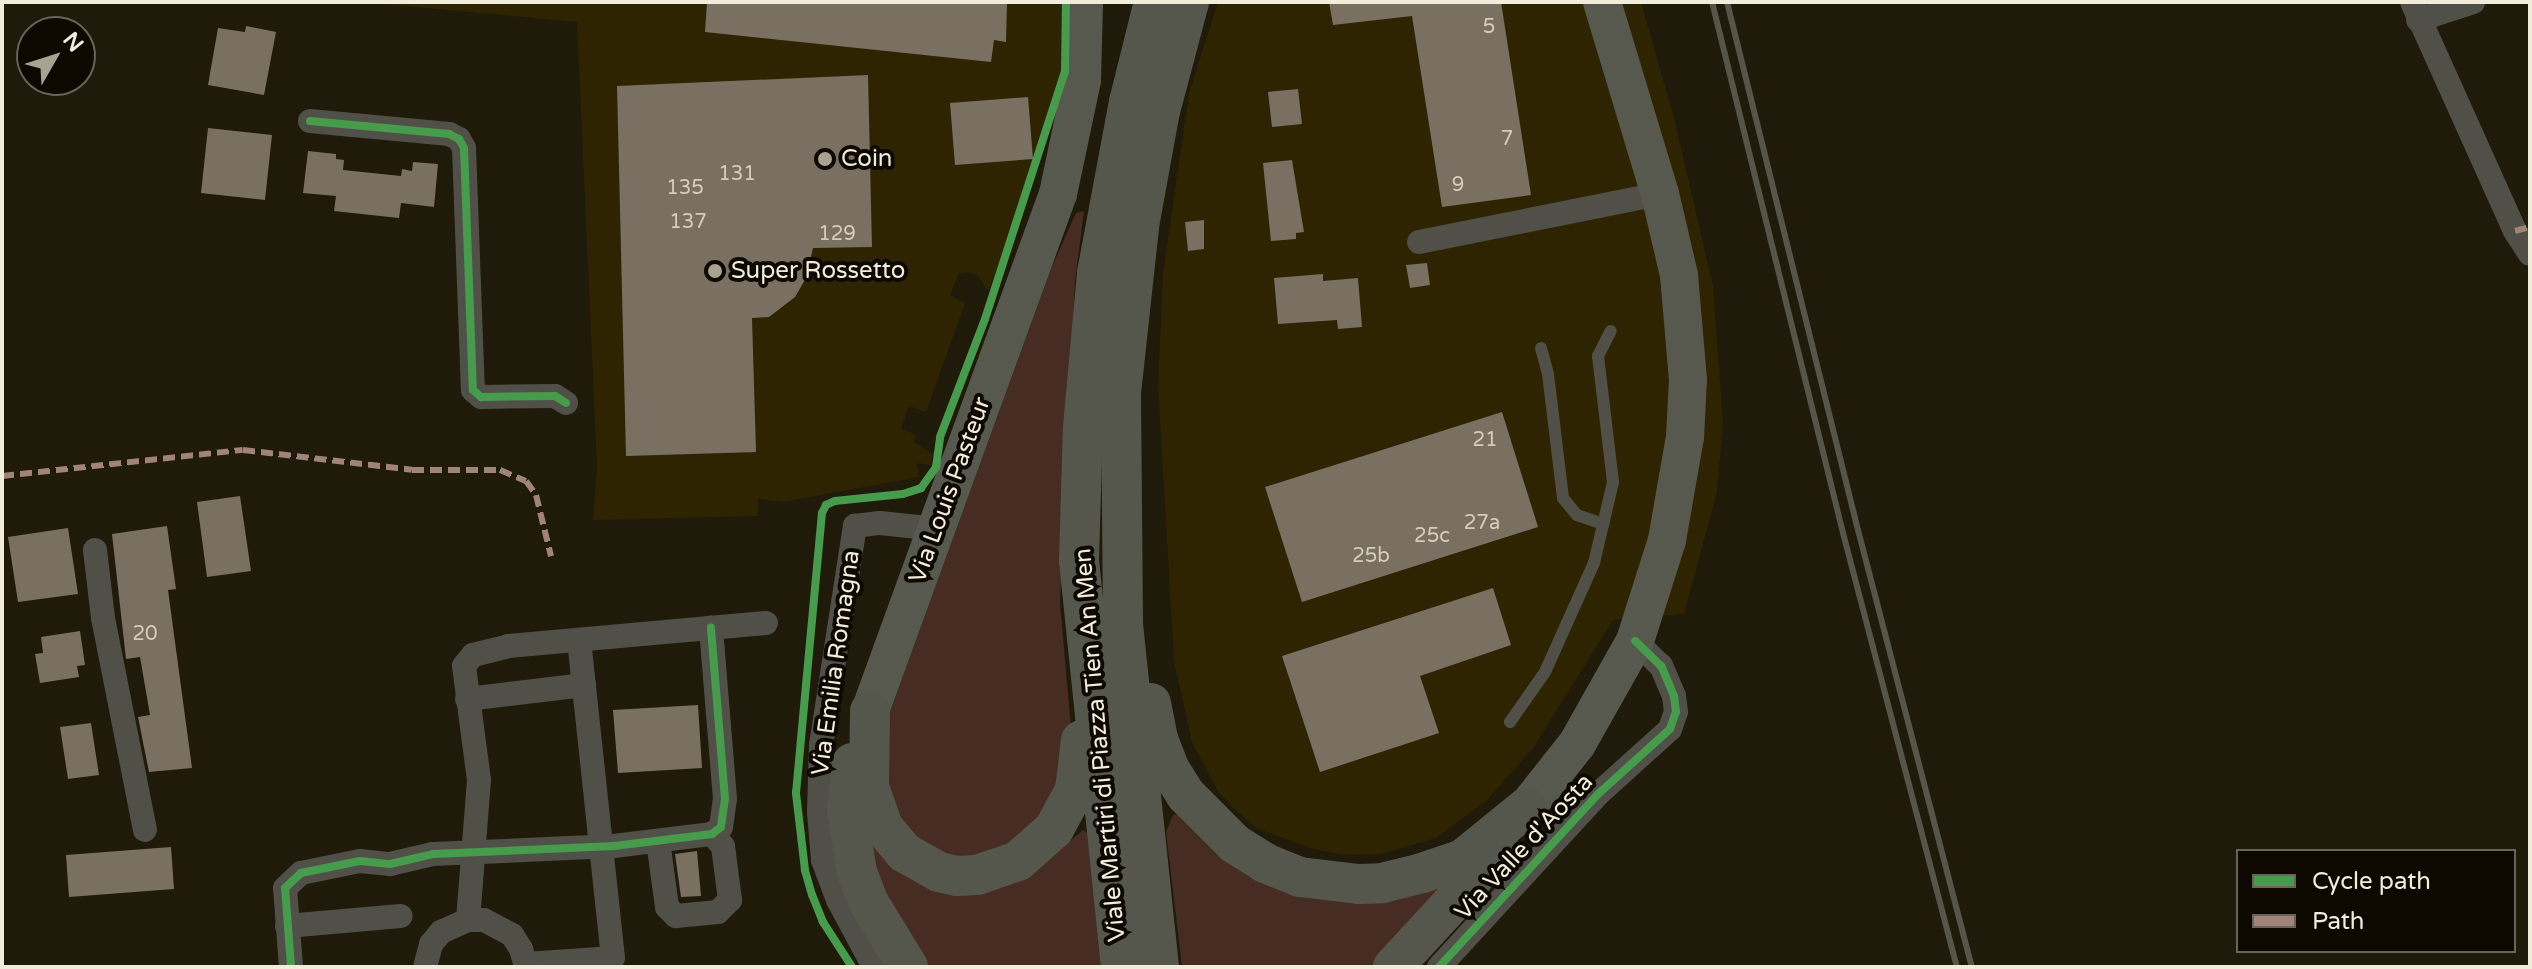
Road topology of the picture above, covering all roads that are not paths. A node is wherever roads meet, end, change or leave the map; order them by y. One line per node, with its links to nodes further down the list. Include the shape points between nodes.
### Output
1 (1084, 2): 17 (main road, Via Louis Pasteur, via 1082,80 1058,194)
2 (1154, 2): 7 (highway, Viale Martiri di Piazza Tien An Men)
3 (1189, 2): 7 (highway, Viale Martiri di Piazza Tien An Men)
4 (1602, 2): 9 (main road)
5 (2473, 2): 6 (street)
6 (2415, 11): 11 (street)
7 (1144, 107): 15 (highway, Viale Martiri di Piazza Tien An Men); 19 (highway, Viale Martiri di Piazza Tien An Men, via 1097,273 1088,350)
8 (310, 121): 14 (street, via 459,139 464,148 473,390 481,397 555,396)
9 (1660, 194): 10 (street); 23 (main road, via 1684,314 1686,423 1667,540)
10 (1419, 242)
11 (2530, 254)
12 (1611, 331): 16 (lane, via 1598,356 1613,482)
13 (1541, 348): 16 (lane, via 1563,498 1577,515)
14 (566, 403)
15 (1120, 452): 28 (highway, via 1136,536 1144,653 1158,739 1186,795 1235,844 1300,877 1382,883 1463,859); 44 (highway, Viale Martiri di Piazza Tien An Men, via 1128,686)
16 (1603, 524): 27 (lane, via 1594,563 1545,672)
17 (937, 529): 26 (main road, Via Louis Pasteur); 41 (street, Via Emilia Romagna, via 855,526 821,745 823,860)
18 (95, 550): 29 (street, via 103,618)
19 (1079, 560): 26 (highway, via 1073,619 1081,749 1077,782 1054,829 1018,861 957,876 905,853 883,827 869,787); 43 (highway, Viale Martiri di Piazza Tien An Men)
20 (766, 623): 21 (street)
21 (711, 628): 22 (street); 30 (street, via 725,799 721,827)
22 (579, 640): 24 (street); 25 (street, via 508,646 473,655 464,666)
23 (1635, 641): 28 (main road, via 1577,744); 46 (street, Via Valle d'Aosta, via 1661,666 1674,696 1670,729 1597,795)
24 (584, 685): 25 (street); 32 (street)
25 (467, 699): 33 (street, via 479,780)
26 (870, 711): 42 (highway, Via Louis Pasteur, via 852,761 847,811 851,843 869,903)
27 (1510, 722)
28 (1527, 807): 45 (highway, via 1465,889)
29 (145, 830)
30 (712, 834): 31 (street); 31 (street, via 723,846 730,900 718,912 676,916 667,907)
31 (658, 841): 32 (street)
32 (603, 846): 33 (street); 37 (street)
33 (471, 854): 35 (street); 36 (street, via 433,854 390,864 360,861 301,873 285,888)
34 (401, 916): 36 (street)
35 (468, 920): 38 (street, via 484,920 512,935); 40 (street, via 441,932 431,944)
36 (287, 926): 39 (street)
37 (613, 962): 38 (street)
38 (526, 966)
39 (291, 967)
40 (425, 967)
41 (874, 967)
42 (908, 967)
43 (1121, 967)
44 (1159, 967)
45 (1393, 967)
46 (1439, 967)

